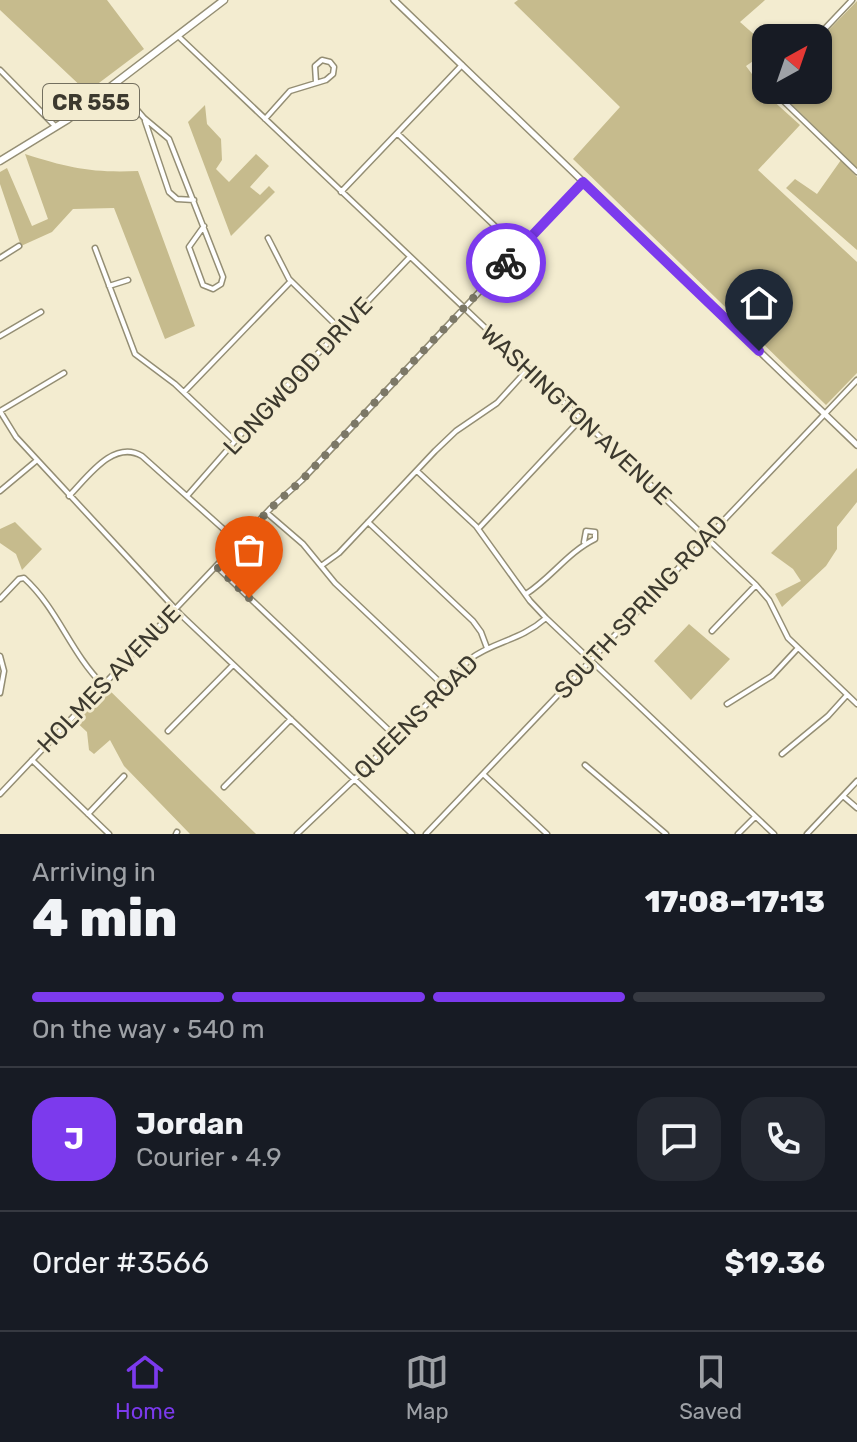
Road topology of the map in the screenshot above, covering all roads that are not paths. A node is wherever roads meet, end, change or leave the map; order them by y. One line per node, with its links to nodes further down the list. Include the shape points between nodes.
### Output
1 (224, 0): 5 (main road, CR 555)
2 (394, 0): 6 (street)
3 (852, 0): 4 (street)
4 (829, 24)
5 (178, 36): 9 (main road, CR 555); 12 (street, WASHINGTON AVENUE)
6 (462, 65): 14 (street); 17 (street)
7 (0, 70): 13 (street)
8 (316, 82): 8 (street, via 315,66 330,62 333,74); 12 (street, via 290,91)
9 (115, 84): 11 (street); 13 (main road, CR 555)
10 (787, 104): 16 (street)
11 (144, 118): 19 (street, via 169,139); 19 (street, via 169,192 177,199)
12 (265, 119): 18 (street, WASHINGTON AVENUE)
13 (56, 127): 15 (main road, CR 555)
14 (398, 134): 18 (street); 24 (street)
15 (0, 161)
16 (857, 172)
17 (583, 182): 24 (street, HOLMES AVENUE); 39 (street)
18 (341, 192): 25 (street, WASHINGTON AVENUE)
19 (194, 200): 20 (street)
20 (204, 226): 20 (street, via 189,247 203,285 213,289 223,277)
21 (268, 238): 28 (street)
22 (19, 246): 26 (street)
23 (95, 248): 29 (street)
24 (519, 249): 30 (street, HOLMES AVENUE)
25 (410, 257): 30 (street, WASHINGTON AVENUE); 32 (street, LONGWOOD DRIVE)
26 (0, 258)
27 (128, 280): 29 (street)
28 (291, 281): 32 (street); 37 (street)
29 (109, 286): 37 (street, via 135,354)
30 (464, 308): 34 (street, WASHINGTON AVENUE); 48 (street, HOLMES AVENUE)
31 (41, 312): 33 (street)
32 (341, 330): 41 (street, LONGWOOD DRIVE)
33 (0, 336)
34 (528, 369): 40 (street, WASHINGTON AVENUE); 44 (street, via 497,403 456,431)
35 (64, 373): 38 (street)
36 (857, 380): 39 (street, SOUTH SPRING ROAD)
37 (184, 393): 41 (street)
38 (0, 411): 43 (street)
39 (825, 414): 42 (street); 51 (street, SOUTH SPRING ROAD)
40 (581, 419): 50 (street); 51 (street, WASHINGTON AVENUE)
41 (235, 441): 47 (street, LONGWOOD DRIVE)
42 (857, 445)
43 (36, 461): 45 (street); 46 (street)
44 (417, 471): 49 (street); 50 (street)
45 (0, 491)
46 (69, 496): 47 (street, via 108,458 130,451); 59 (street)
47 (187, 496): 53 (street)
48 (267, 513): 53 (street, HOLMES AVENUE); 55 (street)
49 (368, 522): 55 (street); 62 (street, via 473,621)
50 (478, 529): 57 (street)
51 (707, 538): 56 (street, WASHINGTON AVENUE); 65 (street, SOUTH SPRING ROAD)
52 (584, 542): 57 (street, via 586,531 595,532 595,539)
53 (239, 543): 54 (street, HOLMES AVENUE)
54 (216, 566): 59 (street, HOLMES AVENUE); 75 (street)
55 (321, 566): 68 (street)
56 (756, 585): 61 (street); 63 (street, WASHINGTON AVENUE)
57 (526, 594): 60 (street)
58 (0, 599): 67 (street, via 20,578 30,583)
59 (175, 609): 66 (street); 67 (street, HOLMES AVENUE)
60 (546, 618): 62 (street, QUEENS ROAD, via 518,638); 65 (street)
61 (712, 631)
62 (487, 648): 68 (street, QUEENS ROAD)
63 (798, 648): 70 (street, WASHINGTON AVENUE); 71 (street, via 772,676)
64 (0, 656): 69 (street)
65 (591, 660): 79 (street, SOUTH SPRING ROAD); 88 (street)
66 (233, 665): 73 (street); 74 (street)
67 (103, 685): 77 (street, HOLMES AVENUE)
68 (444, 686): 75 (street, QUEENS ROAD)
69 (0, 693)
70 (847, 695): 72 (street, WASHINGTON AVENUE); 76 (street)
71 (727, 704)
72 (857, 704)
73 (291, 719): 81 (street); 83 (street)
74 (168, 731)
75 (396, 737): 81 (street, QUEENS ROAD)
76 (782, 754)
77 (32, 760): 84 (street, HOLMES AVENUE); 87 (street)
78 (585, 765): 94 (street)
79 (483, 774): 92 (street, SOUTH SPRING ROAD); 93 (street)
80 (124, 776): 87 (street)
81 (354, 779): 90 (street, QUEENS ROAD); 91 (street)
82 (857, 781): 85 (street)
83 (224, 787)
84 (0, 794)
85 (843, 796): 86 (street); 97 (street)
86 (857, 808)
87 (88, 814): 89 (street)
88 (755, 817): 95 (street); 96 (street)
89 (109, 834)
90 (297, 834)
91 (412, 834)
92 (426, 834)
93 (547, 834)
94 (666, 834)
95 (738, 834)
96 (774, 834)
97 (807, 834)

